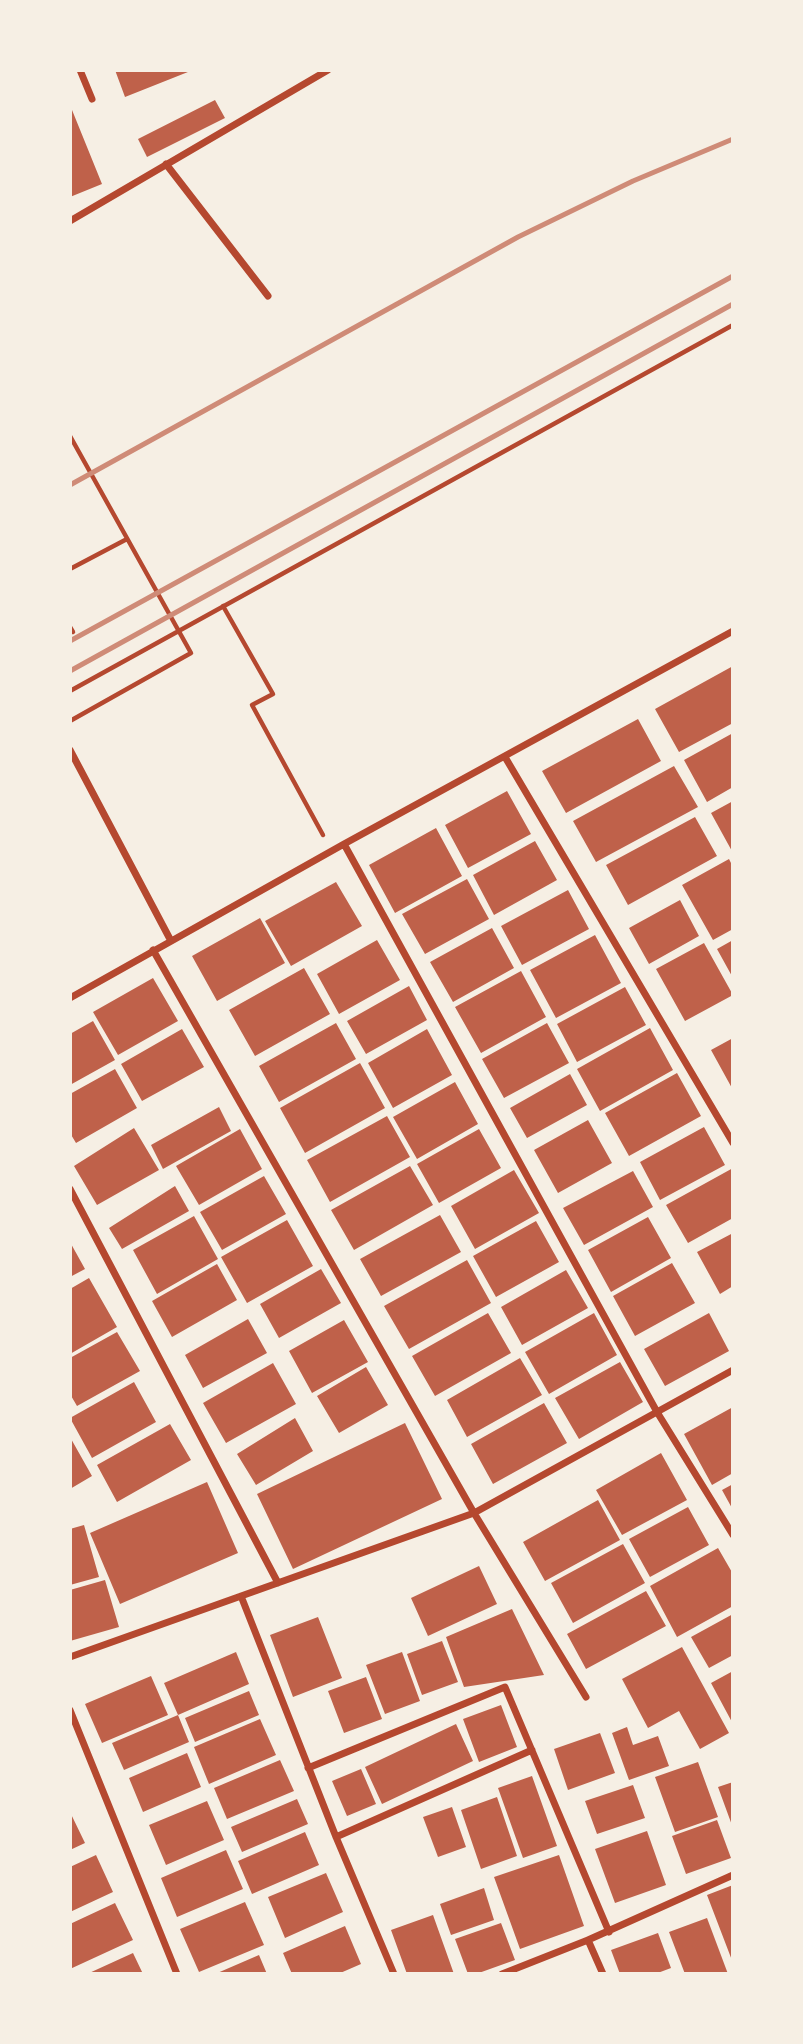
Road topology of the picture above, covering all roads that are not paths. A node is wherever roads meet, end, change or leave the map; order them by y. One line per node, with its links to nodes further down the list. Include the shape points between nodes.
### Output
1 (80, 70): 3 (street)
2 (328, 70): 4 (street)
3 (92, 99)
4 (166, 164): 5 (street); 6 (street)
5 (70, 222)
6 (268, 296)
7 (733, 631): 9 (street)
8 (70, 750): 11 (street)
9 (505, 757): 10 (street); 14 (street)
10 (344, 844): 11 (street); 17 (street)
11 (171, 941): 12 (street)
12 (153, 950): 13 (street); 18 (street)
13 (70, 998)
14 (733, 1143)
15 (70, 1189): 20 (street)
16 (733, 1370): 17 (street)
17 (657, 1412): 18 (street); 19 (street)
18 (474, 1514): 20 (street); 23 (street)
19 (733, 1535)
20 (278, 1583): 21 (street)
21 (241, 1596): 22 (street); 26 (street)
22 (70, 1657)
23 (586, 1697)
24 (70, 1710): 31 (street)
25 (531, 1750): 26 (street, via 505,1687); 27 (street); 29 (street)
26 (309, 1768): 27 (street)
27 (336, 1837): 32 (street)
28 (733, 1875): 29 (street)
29 (609, 1932): 30 (street)
30 (588, 1940): 33 (street); 34 (street)
31 (177, 1974)
32 (394, 1974)
33 (502, 1974)
34 (603, 1974)

